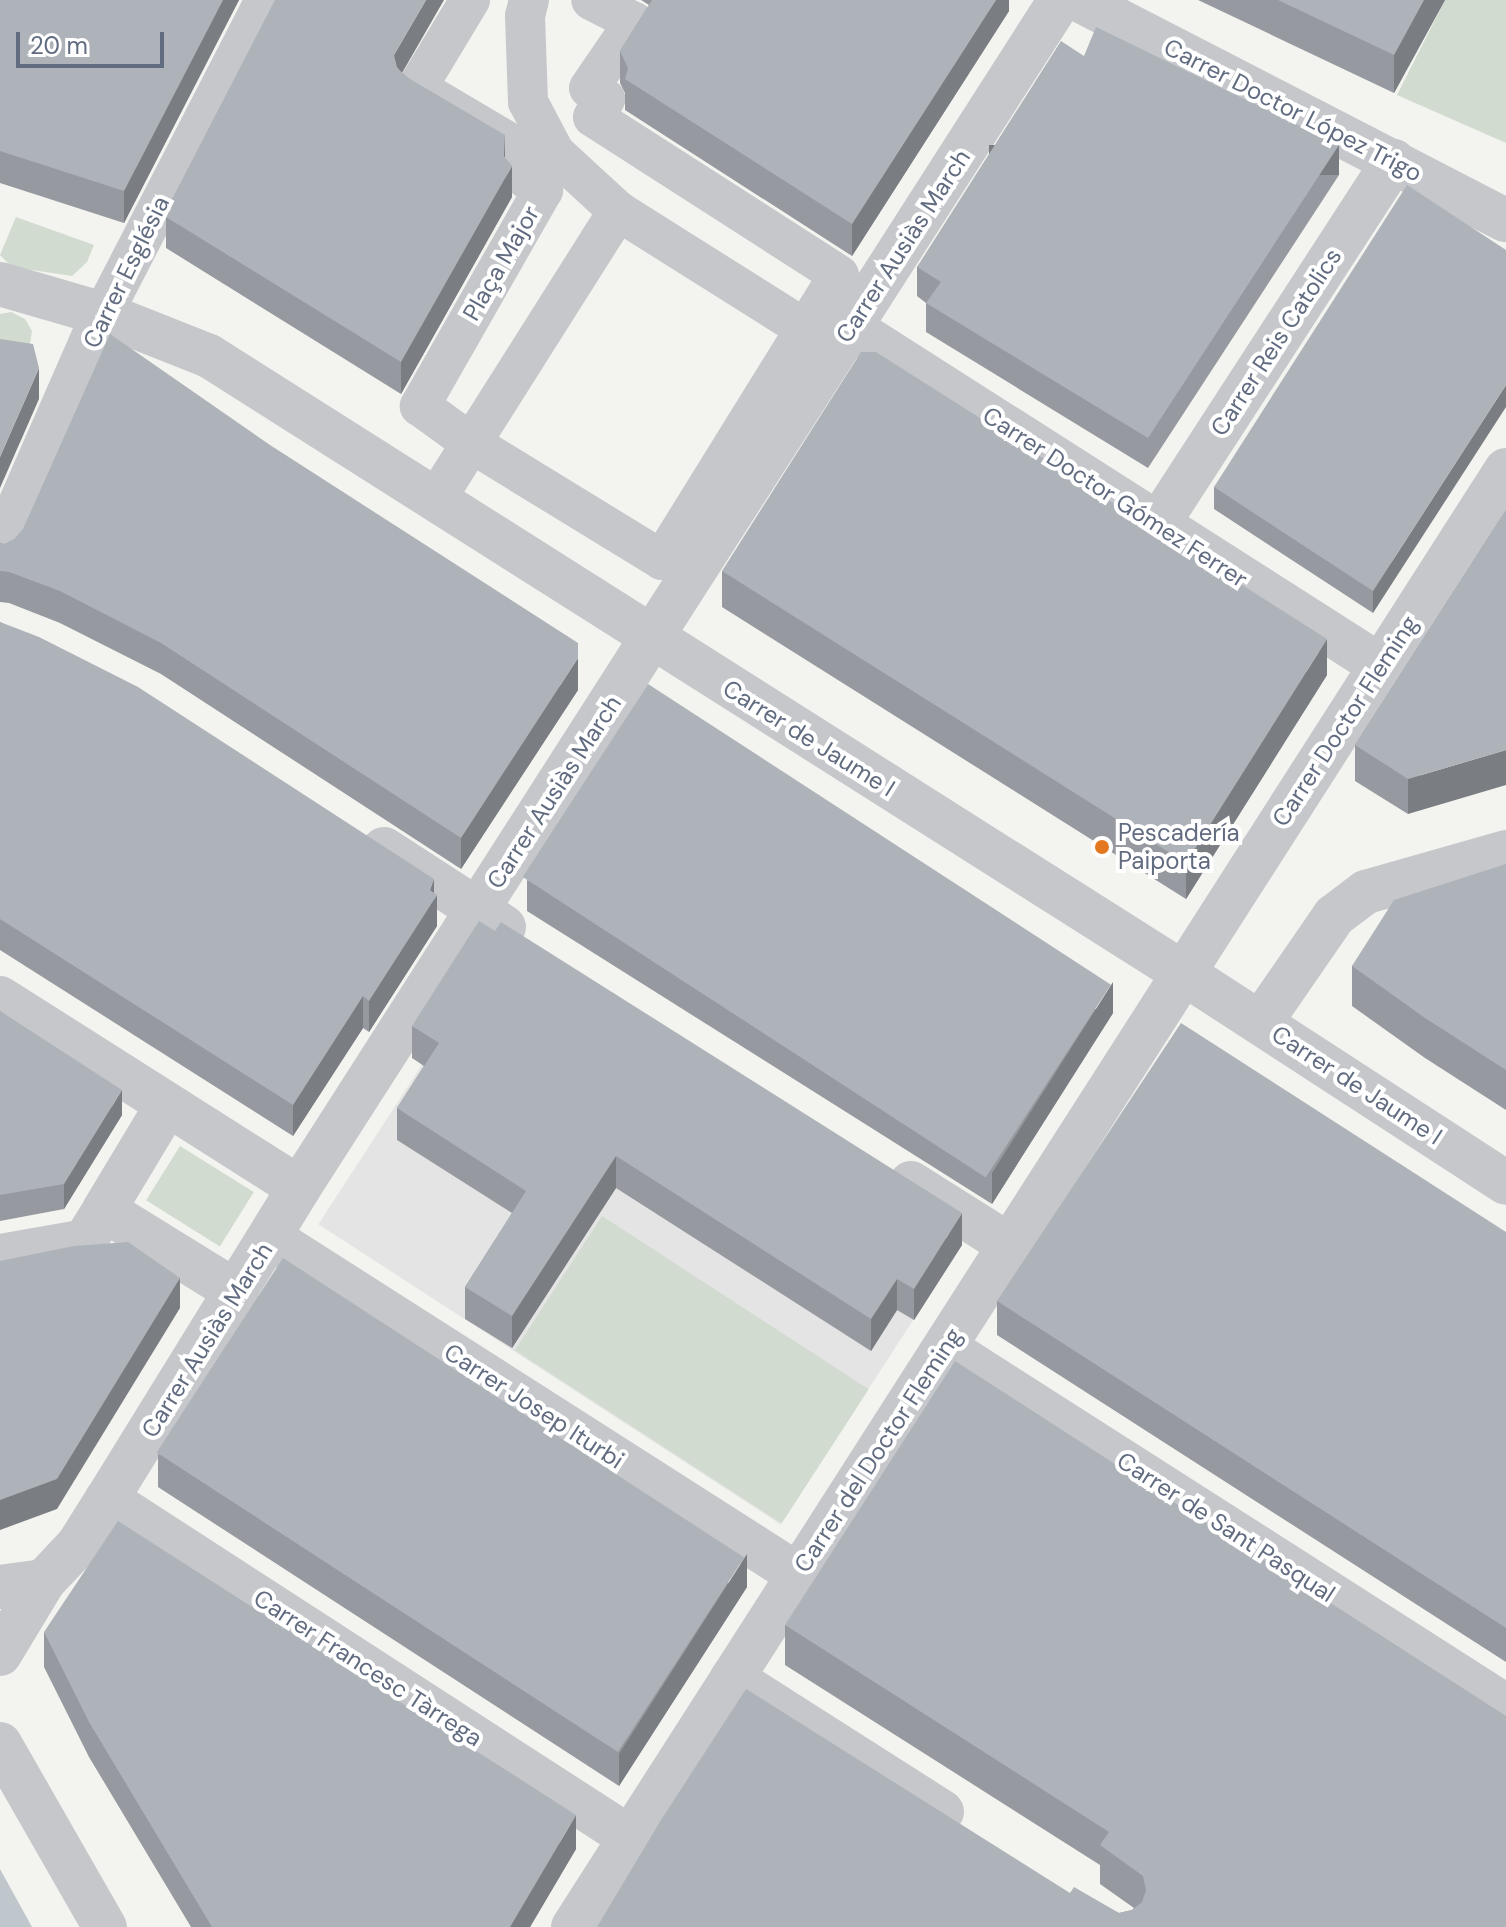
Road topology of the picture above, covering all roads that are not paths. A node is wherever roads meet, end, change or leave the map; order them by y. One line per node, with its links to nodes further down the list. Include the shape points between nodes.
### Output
1 (265, 0): 11 (street, Carrer Església)
2 (470, 0): 14 (street, Plaça Major, via 417,88 537,159 525,178 543,190 420,406)
3 (529, 0): 8 (street, via 528,102 555,153)
4 (591, 0): 13 (street, Plaça Major, via 634,22 589,88 605,99 593,117 839,275)
5 (1060, 0): 12 (street, Carrer Ausiàs March)
6 (1079, 0): 7 (street, Carrer Doctor López Trigo)
7 (1394, 161): 9 (street, Carrer Doctor López Trigo); 17 (street, Carrer Reis Catolics)
8 (618, 211): 13 (street); 14 (street)
9 (1506, 220)
10 (0, 284): 11 (street, Carrer de Jaume I)
11 (103, 314): 16 (street, Carrer de Jaume I, via 209,356); 18 (street, Carrer Església)
12 (850, 327): 17 (street, Carrer Doctor Gómez Ferrer); 19 (street, Carrer Ausiàs March)
13 (807, 330): 14 (street, Plaça Major, via 662,560)
14 (471, 443): 16 (street)
15 (1506, 470): 20 (street, Carrer Doctor Fleming)
16 (436, 499): 19 (street, Carrer de Jaume I)
17 (1158, 524): 20 (street, Carrer Doctor Gómez Ferrer)
18 (0, 550)
19 (651, 639): 23 (street, Carrer Ausiàs March); 25 (street, Carrer de Jaume I)
20 (1381, 666): 25 (street, Carrer Doctor Fleming)
21 (346, 824): 23 (street)
22 (1506, 852): 27 (street, via 1366,892 1334,916)
23 (478, 910): 24 (street); 31 (street, Carrer Ausiàs March)
24 (540, 950)
25 (1183, 973): 27 (street, Carrer de Jaume I); 34 (street, Carrer del Doctor Fleming)
26 (0, 998): 28 (street)
27 (1261, 1022): 30 (street, Carrer de Jaume I)
28 (167, 1105): 31 (street); 32 (street)
29 (876, 1161): 34 (street)
30 (1506, 1183)
31 (299, 1188): 33 (street, Carrer Ausiàs March)
32 (104, 1210): 35 (street, via 85,1241); 36 (street)
33 (271, 1238): 36 (street, Carrer Ausiàs March); 39 (street, Carrer Josep Iturbi)
34 (1011, 1246): 37 (street, Carrer del Doctor Fleming)
35 (0, 1256)
36 (237, 1292): 38 (street, Carrer Ausiàs March)
37 (946, 1348): 39 (street, Carrer del Doctor Fleming); 44 (street, Carrer de Sant Pasqual)
38 (107, 1499): 40 (street, Carrer Ausiàs March, via 78,1545); 47 (street, Carrer Francesc Tàrrega)
39 (797, 1574): 43 (street, Carrer del Doctor Fleming)
40 (44, 1581): 41 (street); 42 (street, Carrer Ausiàs March)
41 (0, 1587)
42 (0, 1654)
43 (732, 1678): 46 (street); 47 (street, Carrer del Doctor Fleming)
44 (1506, 1706)
45 (0, 1744): 48 (street)
46 (976, 1834)
47 (629, 1837): 49 (street, Carrer del Doctor Fleming)
48 (105, 1927)
49 (573, 1927)

